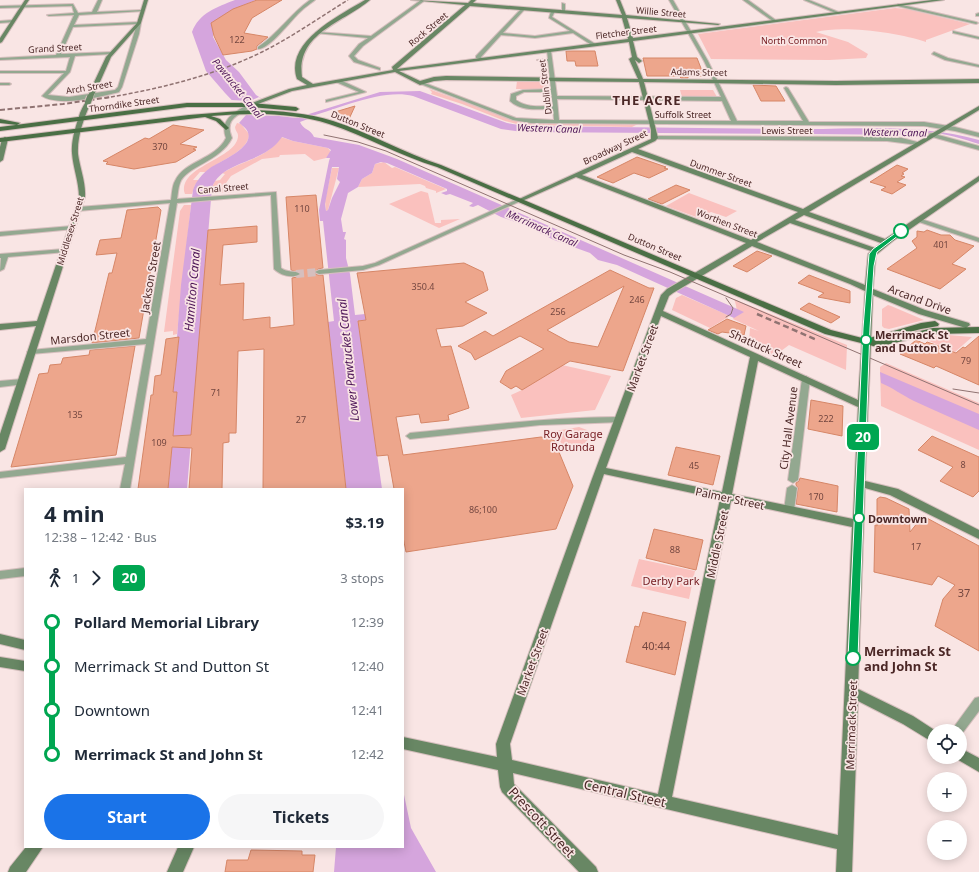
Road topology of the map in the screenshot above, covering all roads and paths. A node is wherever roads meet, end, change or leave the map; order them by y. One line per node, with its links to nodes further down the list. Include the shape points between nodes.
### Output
1 (27, 0): 19 (main road)
2 (100, 0): 25 (street)
3 (146, 0): 22 (main road, Middlesex Street)
4 (313, 0): 46 (street, via 306,4 271,41)
5 (368, 0): 39 (main road)
6 (414, 0): 14 (main road, Willie Street)
7 (474, 0): 16 (main road, Rock Street)
8 (618, 0): 29 (main road, Broadway Street)
9 (671, 0): 33 (street)
10 (745, 0): 31 (street)
11 (806, 0): 26 (street)
12 (919, 0): 15 (street)
13 (942, 0): 15 (main road, Fletcher Street)
14 (422, 1): 16 (main road, Willie Street); 41 (street)
15 (925, 2): 20 (main road, Fletcher Street)
16 (470, 4): 21 (main road, Willie Street); 58 (main road, Rock Street, via 394,68)
17 (563, 4): 24 (street)
18 (0, 6): 19 (street)
19 (23, 6): 27 (street, via 73,5); 30 (main road)
20 (898, 6): 26 (main road, Fletcher Street); 42 (street, via 976,23 955,32)
21 (523, 9): 23 (main road, Willie Street); 40 (street)
22 (142, 11): 25 (street); 34 (main road, Middlesex Street)
23 (553, 11): 24 (main road, Willie Street); 37 (street, via 550,17)
24 (564, 12): 29 (main road, Willie Street)
25 (94, 13): 27 (street)
26 (839, 13): 31 (main road, Fletcher Street)
27 (77, 14): 28 (street); 35 (street)
28 (49, 15)
29 (625, 17): 33 (main road, Willie Street); 43 (main road, Broadway Street)
30 (13, 21): 32 (street); 44 (main road)
31 (775, 21): 36 (main road, Fletcher Street)
32 (0, 22)
33 (684, 22): 36 (main road, Willie Street); 38 (street)
34 (139, 23): 35 (street); 48 (main road, Middlesex Street); 60 (street, Arch Street, via 118,90 64,99 44,96)
35 (72, 26): 50 (street)
36 (739, 26): 38 (main road, Fletcher Street)
37 (575, 32): 40 (street, via 535,37); 45 (street)
38 (690, 32): 43 (main road, Fletcher Street); 64 (street)
39 (318, 33): 41 (street); 69 (main road, via 300,55 298,70 299,78)
40 (499, 34): 53 (street, via 478,57)
41 (372, 37): 57 (street, via 351,56 356,61)
42 (979, 38)
43 (631, 40): 45 (main road, Fletcher Street); 62 (main road, Broadway Street, via 635,57 632,59)
44 (0, 42)
45 (595, 45): 47 (main road, Fletcher Street)
46 (260, 48)
47 (548, 51): 53 (main road, Fletcher Street); 55 (street, Dublin Street)
48 (112, 52): 51 (street, Grand Street); 83 (main road, Middlesex Street, bridge)
49 (934, 53): 56 (street, via 947,59)
50 (58, 55): 51 (street, Grand Street); 52 (street, Grand Street)
51 (73, 55): 60 (street, Arch Street)
52 (0, 59)
53 (481, 59): 58 (main road, Fletcher Street)
54 (539, 60): 55 (street)
55 (550, 60): 61 (street, Dublin Street)
56 (979, 66)
57 (378, 69)
58 (396, 71): 63 (main road, Fletcher Street); 66 (main road, Suffolk Street)
59 (0, 72): 60 (street)
60 (68, 72)
61 (552, 79): 62 (main road, Adams Street); 66 (main road, Adams Street, via 446,78); 71 (street, Dublin Street)
62 (641, 80): 64 (main road, Adams Street); 73 (main road, Broadway Street)
63 (338, 81): 69 (main road, Fletcher Street); 75 (street, via 364,92)
64 (716, 81): 65 (main road, Adams Street); 74 (street)
65 (979, 81)
66 (420, 83): 85 (street, Suffolk Street, via 515,119)
67 (0, 84): 68 (street)
68 (9, 84)
69 (312, 86): 76 (main road, Fletcher Street)
70 (786, 88): 88 (street)
71 (553, 90): 72 (street, Dublin Street); 78 (street, via 519,91 513,95 513,102 525,107)
72 (554, 97): 73 (street); 78 (street, Dublin Street)
73 (646, 98): 74 (street); 89 (main road, Broadway Street)
74 (723, 99): 87 (street)
75 (328, 101)
76 (265, 103): 77 (main road, Dutton Street); 80 (main road, Fletcher Street); 81 (main road, Dutton Street)
77 (251, 105): 80 (street); 83 (main road, Thorndike Street, via 168,107)
78 (555, 107): 85 (street, Dublin Street)
79 (979, 108): 91 (main road, Market Street)
80 (241, 112): 81 (main road, Dutton Street); 82 (main road, Thorndike Street); 90 (street)
81 (312, 115): 103 (main road, Dutton Street, via 416,159); 103 (main road, Dutton Street, via 321,114 345,122 428,158)
82 (188, 117): 90 (main road, via 216,119); 93 (main road, Thorndike Street)
83 (80, 120): 86 (main road, Thorndike Street); 93 (main road, Middlesex Street)
84 (0, 121): 86 (main road)
85 (557, 122): 89 (street, Suffolk Street)
86 (49, 123): 92 (main road, Thorndike Street)
87 (735, 123): 88 (street, Suffolk Street, via 767,126); 89 (street, Suffolk Street)
88 (807, 123): 91 (street, Suffolk Street, via 924,124)
89 (652, 124): 97 (main road, Broadway Street)
90 (226, 128): 107 (street, Jackson Street, via 229,138 224,146 181,177 176,184)
91 (943, 128): 95 (main road, Market Street); 96 (street, Suffolk Street)
92 (0, 129)
93 (78, 130): 98 (main road, Thorndike Street); 108 (main road, Middlesex Street, via 75,147 83,189)
94 (0, 132): 98 (main road)
95 (931, 135): 99 (main road, Market Street); 100 (street)
96 (979, 135)
97 (655, 137): 99 (street, Lewis Street, via 774,137); 101 (main road, Broadway Street)
98 (2, 139): 102 (main road)
99 (918, 143): 109 (main road, Market Street)
100 (979, 148)
101 (634, 150): 104 (main road, Broadway Street); 109 (main road, Dummer Street)
102 (0, 160)
103 (439, 166): 106 (main road, Dutton Street)
104 (577, 175): 106 (main road, Broadway Street); 116 (main road, Worthen Street)
105 (979, 178): 111 (main road)
106 (520, 200): 121 (street, via 372,266); 123 (main road, Dutton Street)
107 (174, 201): 108 (street, Canal Street); 122 (street, Canal Street, via 274,193 278,268 283,273); 130 (street, Jackson Street)
108 (78, 209): 112 (main road, Middlesex Street)
109 (803, 212): 110 (main road, Market Street); 115 (main road, Dummer Street)
110 (789, 220): 116 (main road, Market Street); 117 (main road)
111 (918, 220): 114 (street); 115 (main road)
112 (72, 228): 113 (street); 118 (main road, Middlesex Street)
113 (0, 234)
114 (979, 240)
115 (886, 242): 117 (main road)
116 (751, 243): 123 (main road, Market Street); 124 (main road, Worthen Street)
117 (875, 250): 124 (main road, Merrimack Street, via 872,254)
118 (64, 251): 119 (street); 126 (main road, Middlesex Street)
119 (3, 256): 120 (street)
120 (0, 269)
121 (321, 272)
122 (296, 274)
123 (696, 276): 125 (main road, Market Street, via 665,295); 131 (main road, Dutton Street, via 828,332)
124 (869, 290): 127 (main road, Arcand Drive, via 932,316); 131 (main road, Merrimack Street)
125 (659, 312): 133 (main road, Shattuck Street); 138 (main road, Market Street)
126 (41, 323): 128 (main road); 132 (main road, Middlesex Street)
127 (966, 325): 129 (main road, Arcand Drive); 131 (main road, Arcand Drive, via 929,324)
128 (0, 327)
129 (979, 329): 131 (main road, Arcand Drive, via 933,330 886,343)
130 (150, 341): 132 (street, Marsdon Street); 141 (street, Jackson Street)
131 (866, 342): 137 (main road, Merrimack Street)
132 (31, 352): 135 (main road, Middlesex Street)
133 (755, 356): 134 (main road, Shattuck Street); 146 (main road, Middle Street)
134 (806, 379): 137 (main road, Shattuck Street); 147 (street, City Hall Avenue)
135 (22, 382): 136 (street); 140 (main road, Middlesex Street)
136 (0, 384)
137 (864, 406): 144 (main road, Merrimack Street)
138 (619, 420): 139 (street, via 512,426); 142 (main road, Market Street)
139 (410, 436)
140 (0, 449)
141 (130, 460): 143 (street); 145 (street, Jackson Street)
142 (601, 470): 146 (main road, Palmer Street); 162 (main road, Market Street, via 503,744)
143 (0, 475)
144 (861, 483): 148 (main road, Merrimack Street); 149 (main road, via 894,492)
145 (125, 488)
146 (726, 497): 147 (main road, Palmer Street); 164 (main road, Middle Street)
147 (789, 510): 148 (main road, Palmer Street)
148 (859, 524): 156 (main road, Merrimack Street)
149 (979, 535)
150 (24, 572): 151 (street)
151 (0, 575)
152 (0, 638): 153 (main road)
153 (24, 645)
154 (1, 663): 155 (main road)
155 (24, 666)
156 (852, 692): 159 (main road); 165 (main road, Merrimack Street)
157 (979, 702): 158 (street)
158 (962, 724)
159 (927, 732)
160 (407, 744): 162 (main road, Central Street)
161 (967, 758): 163 (main road)
162 (505, 765): 164 (main road, Central Street); 170 (main road, Prescott Street, via 507,787)
163 (979, 766)
164 (664, 802): 165 (main road, Central Street)
165 (846, 844): 171 (main road, Merrimack Street)
166 (34, 848): 168 (main road)
167 (186, 848): 169 (main road)
168 (16, 872)
169 (175, 872)
170 (590, 872)
171 (844, 872)

